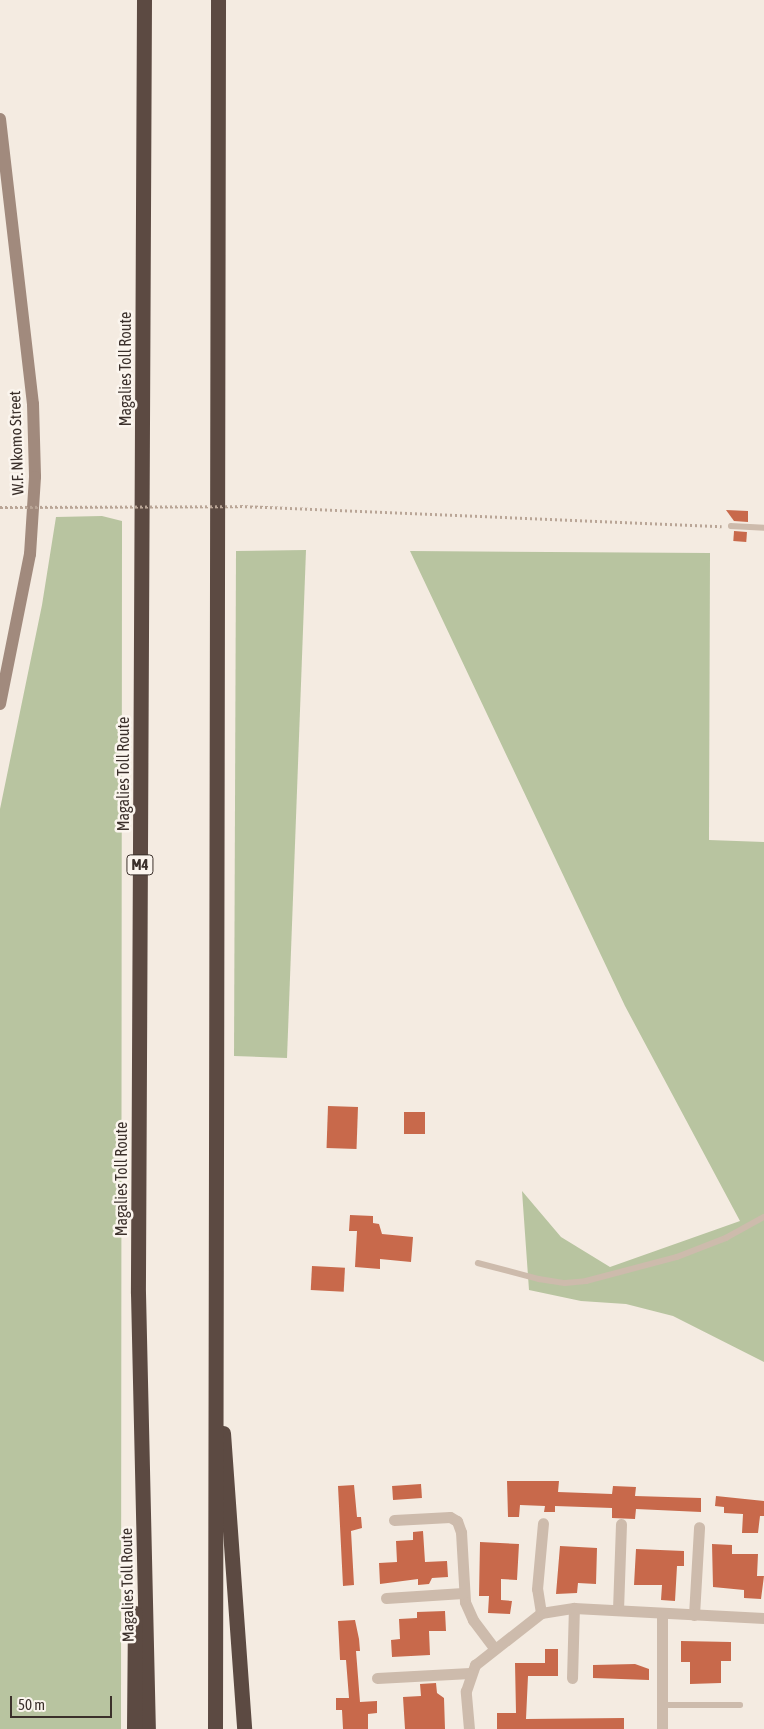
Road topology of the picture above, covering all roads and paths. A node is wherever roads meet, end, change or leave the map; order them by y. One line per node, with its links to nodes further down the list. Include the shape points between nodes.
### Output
1 (144, 0): 10 (highway, Magalies Toll Route / M4)
2 (218, 0): 11 (highway)
3 (0, 119): 7 (main road, W.F. Nkomo Street, via 32,395 35,477 30,554)
4 (0, 507): 5 (path, bridge, via 268,506)
5 (731, 526): 6 (lane)
6 (764, 528)
7 (0, 704)
8 (764, 1217): 9 (lane, via 726,1238 677,1257 586,1281 565,1283 538,1279)
9 (478, 1263)
10 (138, 1293): 30 (highway); 31 (highway, Magalies Toll Route / M4)
11 (214, 1297): 32 (highway); 33 (highway)
12 (394, 1520): 16 (street, via 443,1517 457,1521 461,1532)
13 (543, 1523): 20 (street, via 537,1589)
14 (621, 1524): 19 (street)
15 (699, 1527): 22 (street)
16 (463, 1593): 17 (street); 24 (street, via 473,1620)
17 (386, 1598)
18 (574, 1608): 19 (street); 20 (street); 27 (street)
19 (618, 1610): 21 (street)
20 (541, 1613): 24 (street)
21 (662, 1614): 22 (street); 28 (street)
22 (694, 1615): 23 (street)
23 (764, 1618)
24 (494, 1648): 25 (street)
25 (470, 1673): 26 (street); 34 (street, via 466,1691)
26 (377, 1678)
27 (572, 1678)
28 (662, 1705): 29 (lane); 35 (street)
29 (740, 1705)
30 (134, 1729)
31 (148, 1729)
32 (215, 1729)
33 (244, 1729)
34 (469, 1729)
35 (662, 1729)

